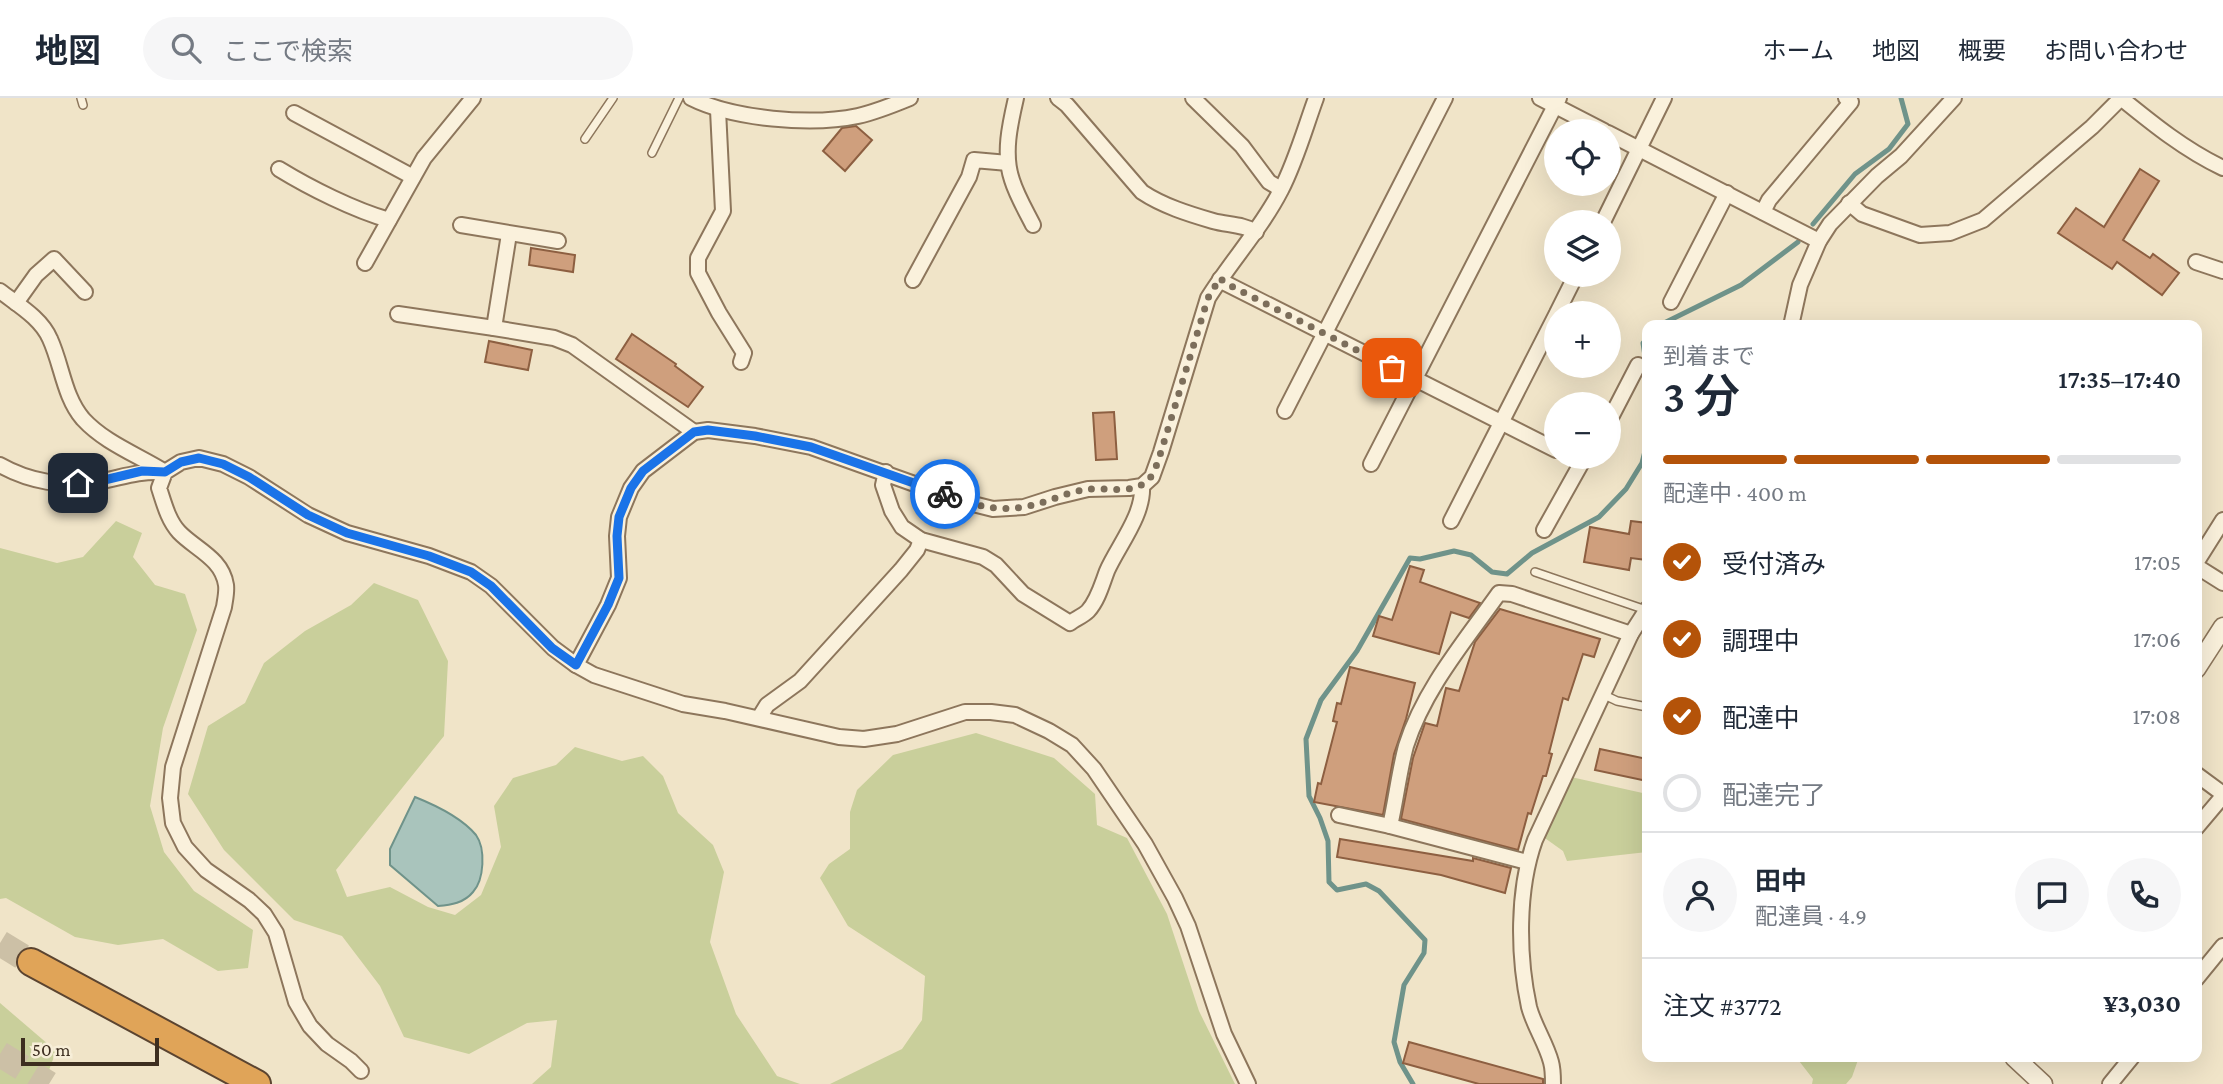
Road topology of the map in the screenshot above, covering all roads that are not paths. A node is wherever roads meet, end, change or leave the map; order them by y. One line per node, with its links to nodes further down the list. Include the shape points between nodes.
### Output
1 (473, 98): 29 (street)
2 (612, 98): 22 (lane)
3 (679, 98): 25 (lane)
4 (691, 98): 18 (street)
5 (749, 98): 20 (street)
6 (910, 98): 20 (street, via 856,116 786,120)
7 (1016, 98): 26 (street)
8 (1058, 98): 38 (street, via 1156,201)
9 (1193, 98): 30 (street, via 1242,146 1269,182)
10 (1316, 98): 30 (street)
11 (1445, 98): 54 (street)
12 (1540, 98): 17 (street)
13 (1664, 98): 24 (street)
14 (1846, 98): 34 (street, via 1851,102)
15 (1954, 98): 32 (street, via 1901,156)
16 (2121, 98): 27 (street, via 2165,133); 32 (street, via 1983,220 1961,229 1920,235 1862,214)
17 (1557, 102): 21 (street); 58 (street)
18 (718, 110): 20 (street); 56 (street, via 723,211 698,258 698,273 739,342 744,353)
19 (294, 113): 29 (street)
20 (751, 115)
21 (1585, 119)
22 (585, 139)
23 (1621, 140): 24 (street)
24 (1640, 150): 31 (street); 33 (street)
25 (652, 153)
26 (1009, 163): 37 (street, via 1011,180); 46 (street, via 974,160)
27 (2223, 168)
28 (279, 169): 35 (street)
29 (413, 177): 35 (street)
30 (1282, 189): 38 (street)
31 (1727, 193): 34 (street); 50 (street)
32 (1849, 203): 41 (street)
33 (1609, 210)
34 (1763, 212): 41 (street)
35 (389, 220): 43 (street)
36 (461, 225): 39 (street)
37 (1034, 225)
38 (1256, 232): 45 (street)
39 (509, 234): 40 (street); 53 (street)
40 (558, 241)
41 (1819, 241): 52 (street, via 1800,285)
42 (2196, 262): 44 (street)
43 (365, 263)
44 (2223, 271)
45 (1220, 278): 54 (street); 69 (street, via 1208,298 1152,477)
46 (913, 280)
47 (0, 291): 49 (street)
48 (85, 292): 49 (street, via 54,259)
49 (16, 303): 67 (street, via 39,321 50,338 67,392 82,418 106,439)
50 (1671, 303)
51 (398, 314): 53 (street)
52 (1792, 320)
53 (494, 328): 62 (street, via 572,345)
54 (1325, 334): 58 (street); 60 (street)
55 (1544, 338): 61 (street)
56 (741, 362)
57 (1638, 365): 59 (street)
58 (1415, 379): 61 (street); 64 (street)
59 (1621, 398)
60 (1285, 411)
61 (1501, 423): 63 (street); 71 (street)
62 (694, 432): 68 (street, via 755,436 811,447); 83 (street, via 643,471 631,488 619,517 619,578)
63 (1544, 444)
64 (1371, 464)
65 (0, 465): 67 (street, via 29,478 60,483)
66 (1576, 469): 72 (street)
67 (165, 472): 83 (street, via 199,458 223,464 347,533 471,572); 98 (street, via 159,488 169,518 220,569 226,585 224,607 173,767 173,824 184,847 206,870 264,914 276,933 296,1002 310,1026)
68 (886, 472): 69 (street, via 993,509 1024,507 1088,489); 73 (street, via 883,485 892,510 902,527)
69 (1142, 486): 73 (street, via 1126,538 1101,588 1088,611 1070,623 1023,594 983,556)
70 (2223, 520): 74 (street)
71 (1451, 521)
72 (1544, 530)
73 (920, 540): 86 (street, via 917,550 883,590 800,681 767,705)
74 (2202, 554)
75 (2202, 568): 77 (street)
76 (1535, 572): 78 (lane)
77 (2223, 583)
78 (1642, 609)
79 (1642, 616): 81 (street)
80 (2223, 627): 82 (street)
81 (1631, 634): 84 (street); 91 (street, via 1499,593 1422,707 1406,747)
82 (2202, 660)
83 (576, 665): 86 (street, via 682,704)
84 (1602, 695): 85 (lane); 92 (street)
85 (1642, 706)
86 (759, 718): 100 (street, via 864,739 897,734 965,712 991,712 1015,715 1072,745 1101,780 1175,898 1224,1034)
87 (2202, 779): 88 (street)
88 (2223, 795): 90 (street)
89 (1339, 815): 91 (street)
90 (2202, 821)
91 (1390, 826): 92 (street)
92 (1527, 862): 101 (street, via 1522,895 1524,973 1530,1009 1552,1063)
93 (2223, 946): 95 (street)
94 (31, 962): 99 (highway)
95 (2202, 972)
96 (2019, 1062): 102 (street)
97 (2128, 1062): 103 (street)
98 (361, 1071)
99 (257, 1084)
100 (1248, 1084)
101 (1553, 1084)
102 (2043, 1084)
103 (2110, 1084)

